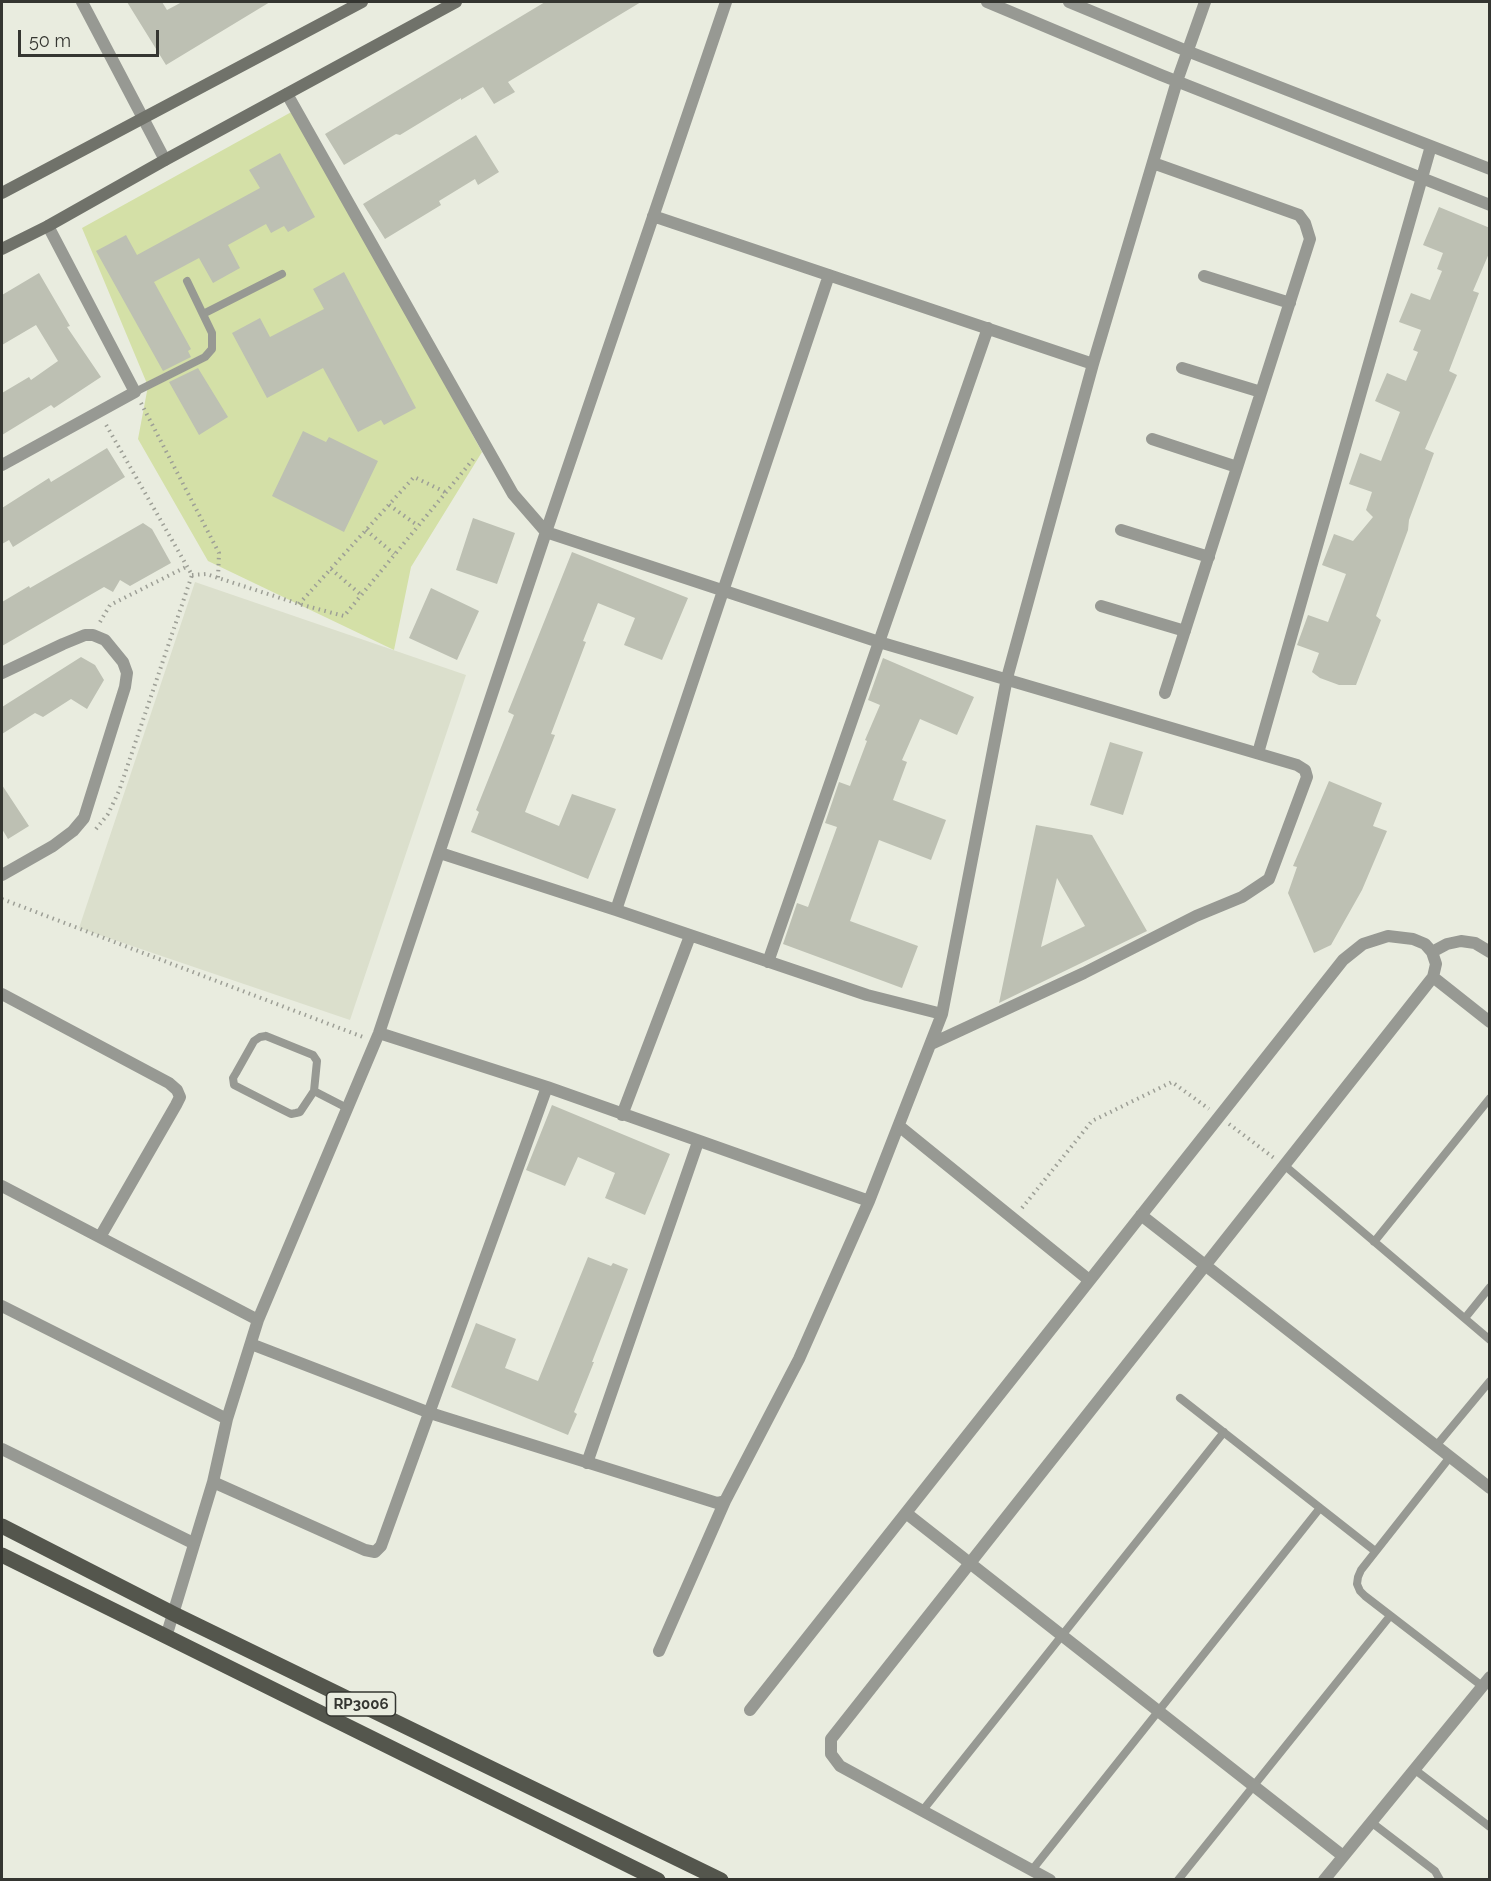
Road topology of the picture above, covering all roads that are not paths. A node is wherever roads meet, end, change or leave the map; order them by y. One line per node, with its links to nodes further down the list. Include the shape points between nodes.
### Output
1 (82, 2): 11 (street)
2 (362, 2): 11 (street)
3 (456, 2): 10 (street)
4 (726, 2): 19 (street)
5 (987, 2): 9 (street)
6 (1069, 2): 8 (street)
7 (1205, 2): 8 (street)
8 (1187, 51): 9 (street); 12 (street)
9 (1177, 81): 14 (street); 16 (street)
10 (287, 94): 13 (street); 37 (street, via 513,494)
11 (143, 118): 13 (street); 17 (street)
12 (1431, 146): 15 (street); 16 (street)
13 (165, 160): 20 (street)
14 (1153, 163): 26 (street, via 1299,215 1310,239); 29 (street)
15 (1490, 169)
16 (1421, 179): 18 (street); 46 (street)
17 (2, 194)
18 (1490, 205)
19 (653, 216): 23 (street); 37 (street)
20 (48, 226): 21 (street); 31 (street)
21 (2, 249)
22 (282, 274): 27 (lane)
23 (829, 275): 28 (street); 39 (street)
24 (1204, 276): 26 (street)
25 (187, 281): 27 (lane)
26 (1290, 303): 32 (street)
27 (203, 314): 31 (lane, via 213,338 209,353)
28 (988, 328): 29 (street); 42 (street)
29 (1093, 364): 44 (street)
30 (1182, 368): 32 (street)
31 (135, 392): 34 (street)
32 (1261, 392): 35 (street)
33 (1152, 439): 35 (street)
34 (2, 465)
35 (1237, 467): 38 (street)
36 (1121, 530): 38 (street)
37 (546, 532): 39 (street); 47 (street)
38 (1209, 557): 41 (street)
39 (724, 589): 42 (street); 49 (street)
40 (1101, 606): 41 (street)
41 (1185, 631): 45 (street)
42 (879, 642): 44 (street); 53 (street)
43 (2, 673): 48 (street, via 85,635 105,640 127,673 89,807 79,825 53,846)
44 (1007, 678): 46 (street); 56 (street)
45 (1165, 693)
46 (1258, 753): 59 (street, via 1297,765 1307,777 1269,879 1242,897)
47 (440, 853): 49 (street); 58 (street)
48 (2, 875)
49 (616, 910): 50 (street)
50 (690, 936): 53 (street); 64 (street)
51 (1432, 952): 52 (street, via 1461,941 1475,943); 54 (street, via 1436,964); 70 (street, via 1425,944 1401,936 1375,939 1353,950)
52 (1490, 952)
53 (768, 962): 56 (street, via 867,995)
54 (1433, 977): 57 (street); 67 (street)
55 (2, 994): 71 (street, via 169,1083 180,1097)
56 (942, 1014): 59 (street)
57 (1490, 1022)
58 (377, 1037): 60 (street); 63 (street)
59 (931, 1044): 65 (street)
60 (547, 1088): 64 (street); 83 (street)
61 (314, 1091): 61 (lane, via 318,1066 313,1055 266,1036 255,1041 233,1078 235,1087 291,1114 300,1112); 63 (lane)
62 (1490, 1098): 72 (lane)
63 (347, 1108): 78 (street)
64 (622, 1115): 66 (street)
65 (899, 1126): 69 (street); 74 (street)
66 (698, 1142): 69 (street); 89 (street)
67 (1284, 1166): 72 (lane); 73 (street)
68 (2, 1186): 71 (street)
69 (869, 1201): 92 (street, via 799,1359)
70 (1141, 1215): 73 (street); 74 (street)
71 (100, 1238): 78 (street)
72 (1374, 1242): 77 (lane)
73 (1204, 1266): 86 (street); 99 (street)
74 (1089, 1280): 94 (street)
75 (1490, 1287): 77 (lane)
76 (2, 1306): 84 (street)
77 (1465, 1318): 79 (lane)
78 (258, 1320): 80 (street)
79 (1490, 1340)
80 (250, 1344): 83 (street); 84 (street)
81 (1490, 1381): 86 (lane)
82 (1180, 1398): 85 (lane)
83 (430, 1413): 89 (street); 90 (street, via 381,1546 375,1552)
84 (227, 1419): 90 (street)
85 (1224, 1432): 93 (lane); 102 (lane)
86 (1436, 1446): 88 (street)
87 (2, 1449): 96 (street)
88 (1450, 1457): 91 (street); 97 (lane)
89 (586, 1463): 92 (street, via 717,1503)
90 (213, 1482): 96 (street)
91 (1490, 1488)
92 (725, 1501): 104 (street)
93 (1320, 1508): 97 (lane); 107 (lane)
94 (906, 1513): 99 (street); 106 (street)
95 (2, 1526): 100 (main road, RP3006)
96 (193, 1543): 100 (street)
97 (1375, 1551): 101 (lane, via 1361,1570 1357,1584)
98 (2, 1554): 103 (main road, RP3006)
99 (970, 1563): 102 (street); 110 (street, via 831,1739 831,1754 840,1766)
100 (174, 1614): 103 (street); 116 (main road, RP3006)
101 (1390, 1616): 105 (lane); 109 (lane)
102 (1062, 1635): 107 (street); 110 (lane)
103 (166, 1637): 115 (main road, RP3006)
104 (659, 1651)
105 (1487, 1685): 108 (street)
106 (750, 1710)
107 (1159, 1711): 109 (street); 114 (lane)
108 (1414, 1769): 111 (street); 112 (lane)
109 (1253, 1785): 113 (street); 118 (lane)
110 (923, 1810): 114 (street)
111 (1371, 1822): 113 (street); 120 (lane, via 1435,1871)
112 (1490, 1827)
113 (1343, 1856): 119 (street)
114 (1032, 1870): 117 (street)
115 (658, 1880)
116 (721, 1880)
117 (1050, 1880)
118 (1178, 1880)
119 (1324, 1880)
120 (1440, 1880)

